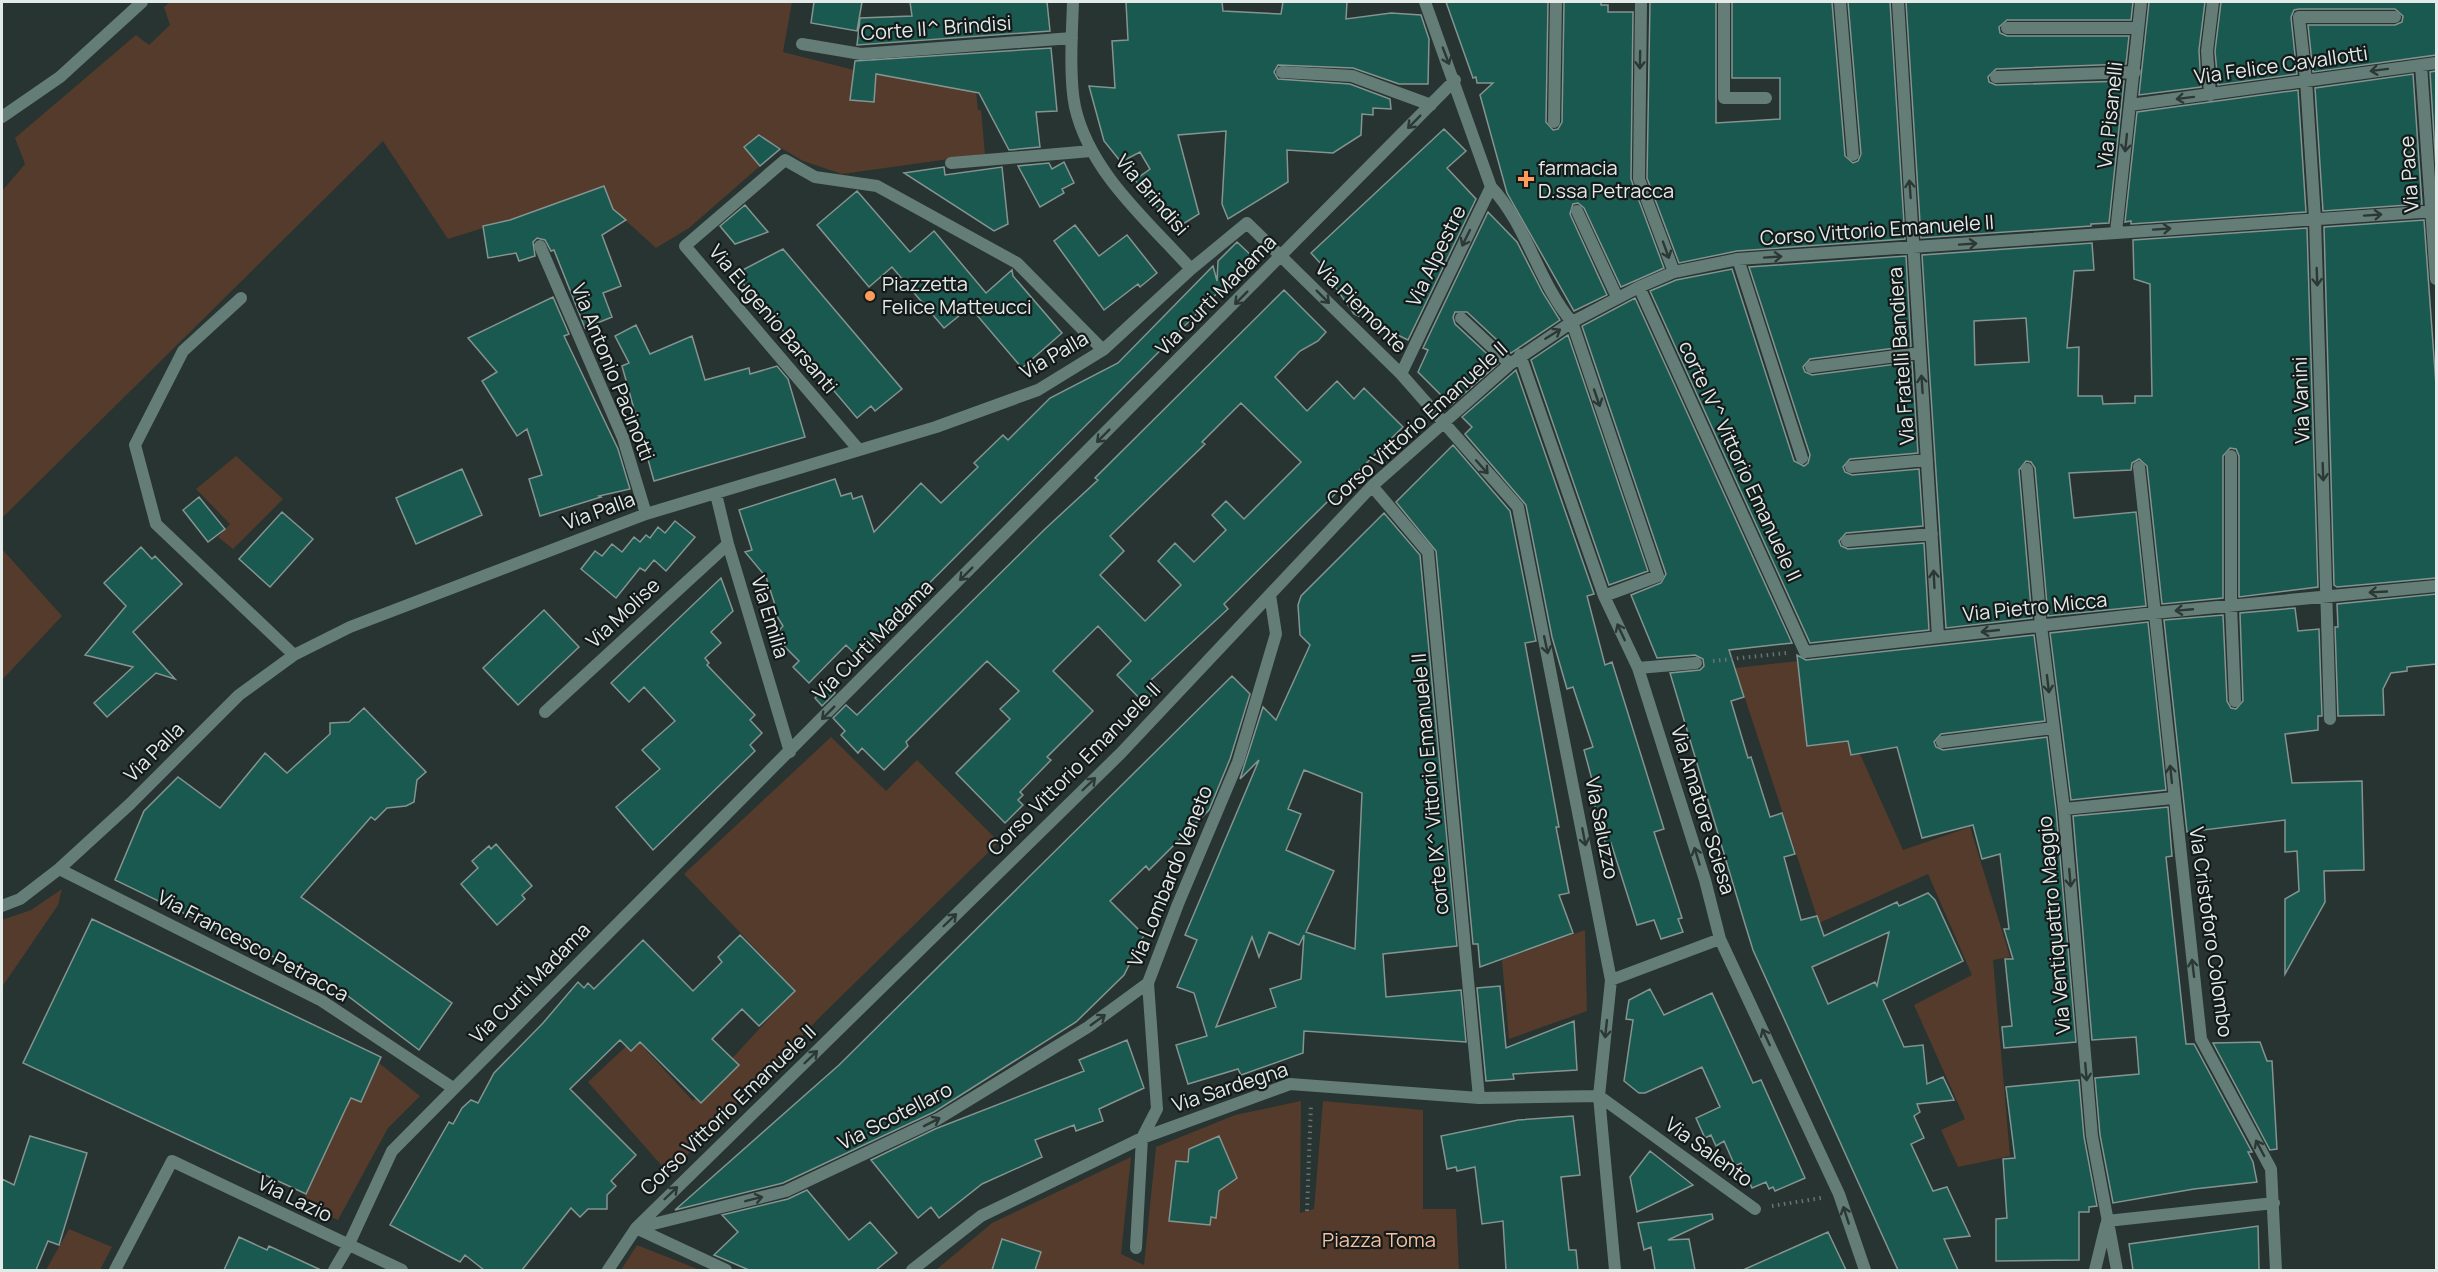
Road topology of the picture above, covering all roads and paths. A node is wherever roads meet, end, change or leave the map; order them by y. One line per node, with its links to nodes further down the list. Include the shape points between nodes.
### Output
1 (142, 2): 27 (street, via 60,76)
2 (1073, 2): 14 (street, Via Brindisi)
3 (1425, 2): 21 (street, one-way to 21)
4 (1556, 2): 28 (street)
5 (1641, 2): 43 (street, one-way to 43, via 1639,179)
6 (1724, 2): 24 (street, via 1724,98)
7 (1839, 2): 30 (street)
8 (1898, 2): 39 (street, Via Fratelli Bandiera, one-way to 8)
9 (2141, 2): 13 (street, Via Pisanelli)
10 (2213, 2): 23 (street, via 2207,51)
11 (2395, 17): 22 (street, Via Vanini, via 2299,17)
12 (2007, 28): 13 (street)
13 (2139, 28): 19 (street, Via Pisanelli)
14 (1072, 38): 15 (street, Corte II^ Brindisi, via 861,54); 29 (street, Via Brindisi, via 1075,106)
15 (802, 44)
16 (2436, 63): 17 (street, Via Felice Cavallotti)
17 (2421, 65): 22 (street, Via Felice Cavallotti, one-way to 22); 34 (street, Via Pace)
18 (1282, 72): 25 (street, via 1352,76)
19 (2135, 72): 20 (street); 26 (street, Via Pisanelli)
20 (1996, 77)
21 (1455, 80): 25 (street, Via Curti Madama); 32 (street)
22 (2306, 80): 23 (street, Via Felice Cavallotti); 35 (street, Via Vanini)
23 (2210, 95): 26 (street, Via Felice Cavallotti, one-way to 26)
24 (1766, 98)
25 (1431, 105): 40 (street, Via Curti Madama, one-way to 40)
26 (2130, 105): 37 (street, Via Pisanelli, one-way to 37)
27 (2, 117)
28 (1554, 122)
29 (1091, 151): 31 (street); 42 (street, Via Brindisi, via 1103,171)
30 (1853, 155)
31 (951, 163)
32 (1491, 187): 49 (street, via 1505,202 1559,307); 55 (street, Via Alpestre, one-way to 55)
33 (1577, 211): 46 (street)
34 (2434, 211): 35 (street, Corso Vittorio Emanuele II, one-way to 34); 44 (street, Via Pace)
35 (2315, 219): 37 (street, Corso Vittorio Emanuele II, one-way to 35); 72 (street, Via Vanini, one-way to 72)
36 (1247, 223): 40 (street, Via Piemonte); 42 (street, Via Palla)
37 (2116, 232): 39 (street, Corso Vittorio Emanuele II, one-way to 37)
38 (540, 246): 66 (street, Via Antonio Pacinotti, via 623,438)
39 (1914, 248): 41 (street, Corso Vittorio Emanuele II, one-way to 39); 51 (street, Via Fratelli Bandiera)
40 (1282, 256): 55 (street, Via Piemonte, one-way to 55); 87 (street, Via Curti Madama, one-way to 87)
41 (1738, 259): 43 (street, Corso Vittorio Emanuele II); 59 (street)
42 (1191, 269): 50 (street, Via Palla)
43 (1674, 272): 45 (street, Corso Vittorio Emanuele II)
44 (2436, 279)
45 (1639, 287): 46 (street, Corso Vittorio Emanuele II); 78 (street, corte IV^ Vittorio Emanuele II)
46 (1617, 297): 49 (street, Corso Vittorio Emanuele II)
47 (241, 298): 79 (street, via 183,351 135,445 156,524)
48 (1461, 318): 53 (street)
49 (1572, 322): 52 (street, Corso Vittorio Emanuele II, one-way to 49); 73 (street, one-way to 73, via 1658,576)
50 (1103, 350): 57 (street, Via Palla, via 1038,390 936,428); 57 (street, Via Eugenio Barsanti, via 1017,263 877,186 815,177 785,160 685,246)
51 (1920, 353): 54 (street); 60 (street, Via Fratelli Bandiera, one-way to 51)
52 (1520, 355): 53 (street, Corso Vittorio Emanuele II); 73 (street, Via Amatore Sciesa)
53 (1510, 364): 56 (street, Corso Vittorio Emanuele II)
54 (1810, 367)
55 (1401, 374): 56 (street, Via Piemonte)
56 (1443, 424): 64 (street, Corso Vittorio Emanuele II); 93 (street, Via Saluzzo, one-way to 93, via 1518,507)
57 (859, 450): 65 (street, Via Palla)
58 (2231, 456): 74 (street)
59 (1802, 458)
60 (1927, 460): 61 (street); 67 (street, Via Fratelli Bandiera)
61 (1851, 467)
62 (2139, 467): 75 (street, Via Cristoforo Colombo)
63 (2027, 469): 76 (street, Via Ventiquattro Maggio)
64 (1372, 486): 71 (street, Corso Vittorio Emanuele II); 98 (street, corte IX^ Vittorio Emanuele II, via 1428,552)
65 (716, 494): 66 (street, Via Palla); 69 (street, Via Emilia)
66 (646, 514): 79 (street, Via Palla, via 350,627)
67 (1932, 534): 68 (street); 77 (street, Via Fratelli Bandiera, one-way to 67)
68 (1847, 541)
69 (728, 544): 83 (street, Via Molise); 87 (street, Via Emilia)
70 (2436, 586): 72 (street, Via Pietro Micca, one-way to 72)
71 (1270, 595): 94 (street, Via Lombardo Veneto, via 1276,634 1238,762); 105 (street, Corso Vittorio Emanuele II, one-way to 71, via 1121,753)
72 (2327, 595): 74 (street, Via Pietro Micca); 84 (street, Via Vanini)
73 (1604, 596): 81 (street, Via Amatore Sciesa, one-way to 73)
74 (2231, 606): 75 (street, Via Pietro Micca, one-way to 75); 82 (street)
75 (2154, 613): 76 (street, Via Pietro Micca); 88 (street, Via Cristoforo Colombo, one-way to 75)
76 (2041, 626): 77 (street, Via Pietro Micca, one-way to 77); 85 (street, Via Ventiquattro Maggio, one-way to 85)
77 (1938, 637): 78 (street, Via Pietro Micca)
78 (1805, 652): 80 (path)
79 (294, 655): 90 (street, Via Palla, via 239,695)
80 (1696, 663): 81 (street)
81 (1638, 668): 92 (street, Via Amatore Sciesa, one-way to 81)
82 (2235, 701)
83 (545, 712)
84 (2330, 719)
85 (2053, 728): 86 (street); 89 (street, Via Ventiquattro Maggio)
86 (1942, 742)
87 (790, 752): 96 (street, Via Curti Madama)
88 (2173, 798): 89 (street); 101 (street, Via Cristoforo Colombo, one-way to 88, via 2271,1169 2201,1038)
89 (2064, 809): 104 (street, Via Ventiquattro Maggio, one-way to 104, via 2092,1136)
90 (59, 869): 91 (street, Via Palla, via 20,898); 96 (street, Via Francesco Petracca, via 322,1001)
91 (2, 906)
92 (1720, 939): 93 (street); 100 (street, Via Amatore Sciesa, one-way to 92)
93 (1611, 980): 97 (street, Via Saluzzo, one-way to 97)
94 (1148, 983): 99 (street, Via Lombardo Veneto, via 1157,1109); 105 (street, Via Scotellaro, one-way to 94, via 786,1191 927,1124 1088,1027)
95 (1311, 1084): 98 (street, Via Sardegna); 99 (street, Via Sardegna, via 1290,1084); 103 (path)
96 (453, 1088): 106 (street, Via Curti Madama, via 392,1151)
97 (1599, 1096): 98 (street, Via Sardegna); 102 (street, Via Salento); 114 (street, Via Saluzzo)
98 (1479, 1098)
99 (1142, 1138): 107 (street, Via Lombardo Veneto); 113 (street, Via Sardegna, via 981,1216)
100 (1839, 1194): 102 (path, Via Salento); 115 (street, Via Amatore Sciesa, one-way to 100)
101 (2274, 1203): 104 (street); 118 (street, Via Cristoforo Colombo)
102 (1755, 1209)
103 (1307, 1211)
104 (2107, 1221): 116 (street, Via Ventiquattro Maggio); 117 (street, Via Ventiquattro Maggio)
105 (636, 1228): 111 (street, Corso Vittorio Emanuele II); 112 (street)
106 (348, 1246): 108 (street, Via Lazio, via 172,1161); 109 (street, Via Curti Madama); 110 (street, Via Lazio)
107 (1136, 1248)
108 (115, 1270)
109 (334, 1270)
110 (402, 1270)
111 (608, 1270)
112 (726, 1270)
113 (912, 1270)
114 (1615, 1270)
115 (1864, 1270)
116 (2095, 1270)
117 (2117, 1270)
118 (2276, 1270)

